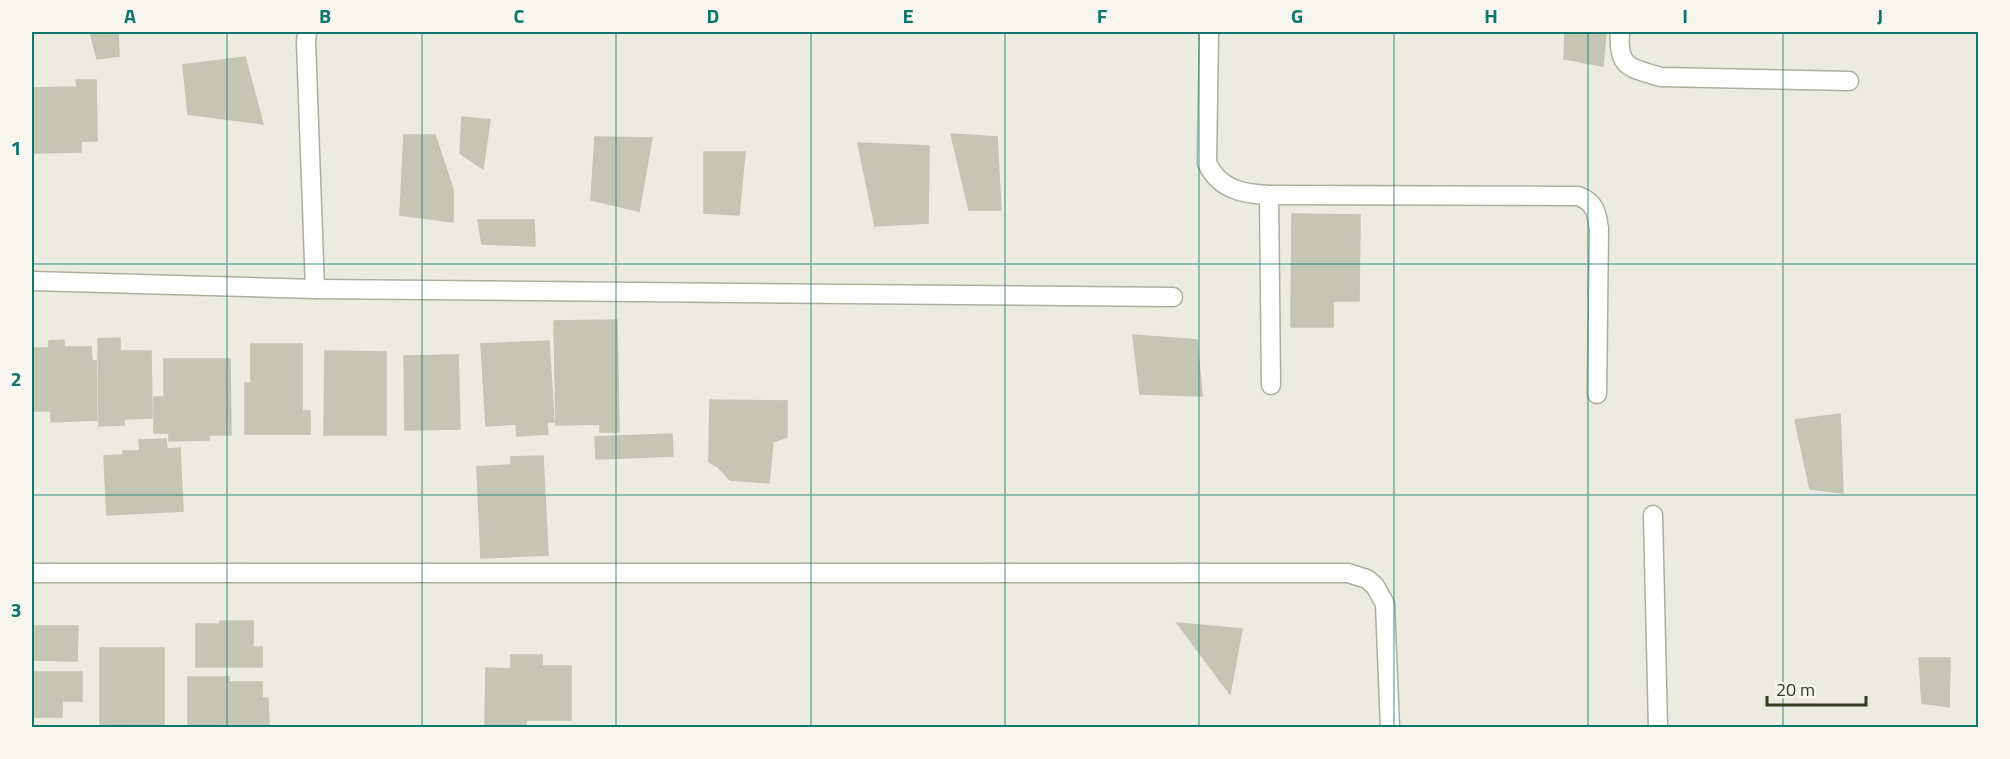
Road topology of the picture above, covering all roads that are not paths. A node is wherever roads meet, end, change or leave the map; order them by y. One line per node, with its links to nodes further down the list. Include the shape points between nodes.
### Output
1 (307, 32): 7 (street)
2 (1209, 32): 5 (street, via 1207,163 1212,175 1231,188)
3 (1620, 32): 4 (street, via 1622,59 1632,68 1661,77)
4 (1849, 81)
5 (1269, 195): 9 (street); 10 (street, via 1586,199 1594,205 1599,229)
6 (32, 281): 7 (street)
7 (315, 288): 8 (street)
8 (1173, 297)
9 (1271, 385)
10 (1597, 394)
11 (1653, 515): 14 (street)
12 (32, 573): 13 (street, via 1348,573 1367,579 1385,604)
13 (1389, 726)
14 (1658, 728)

